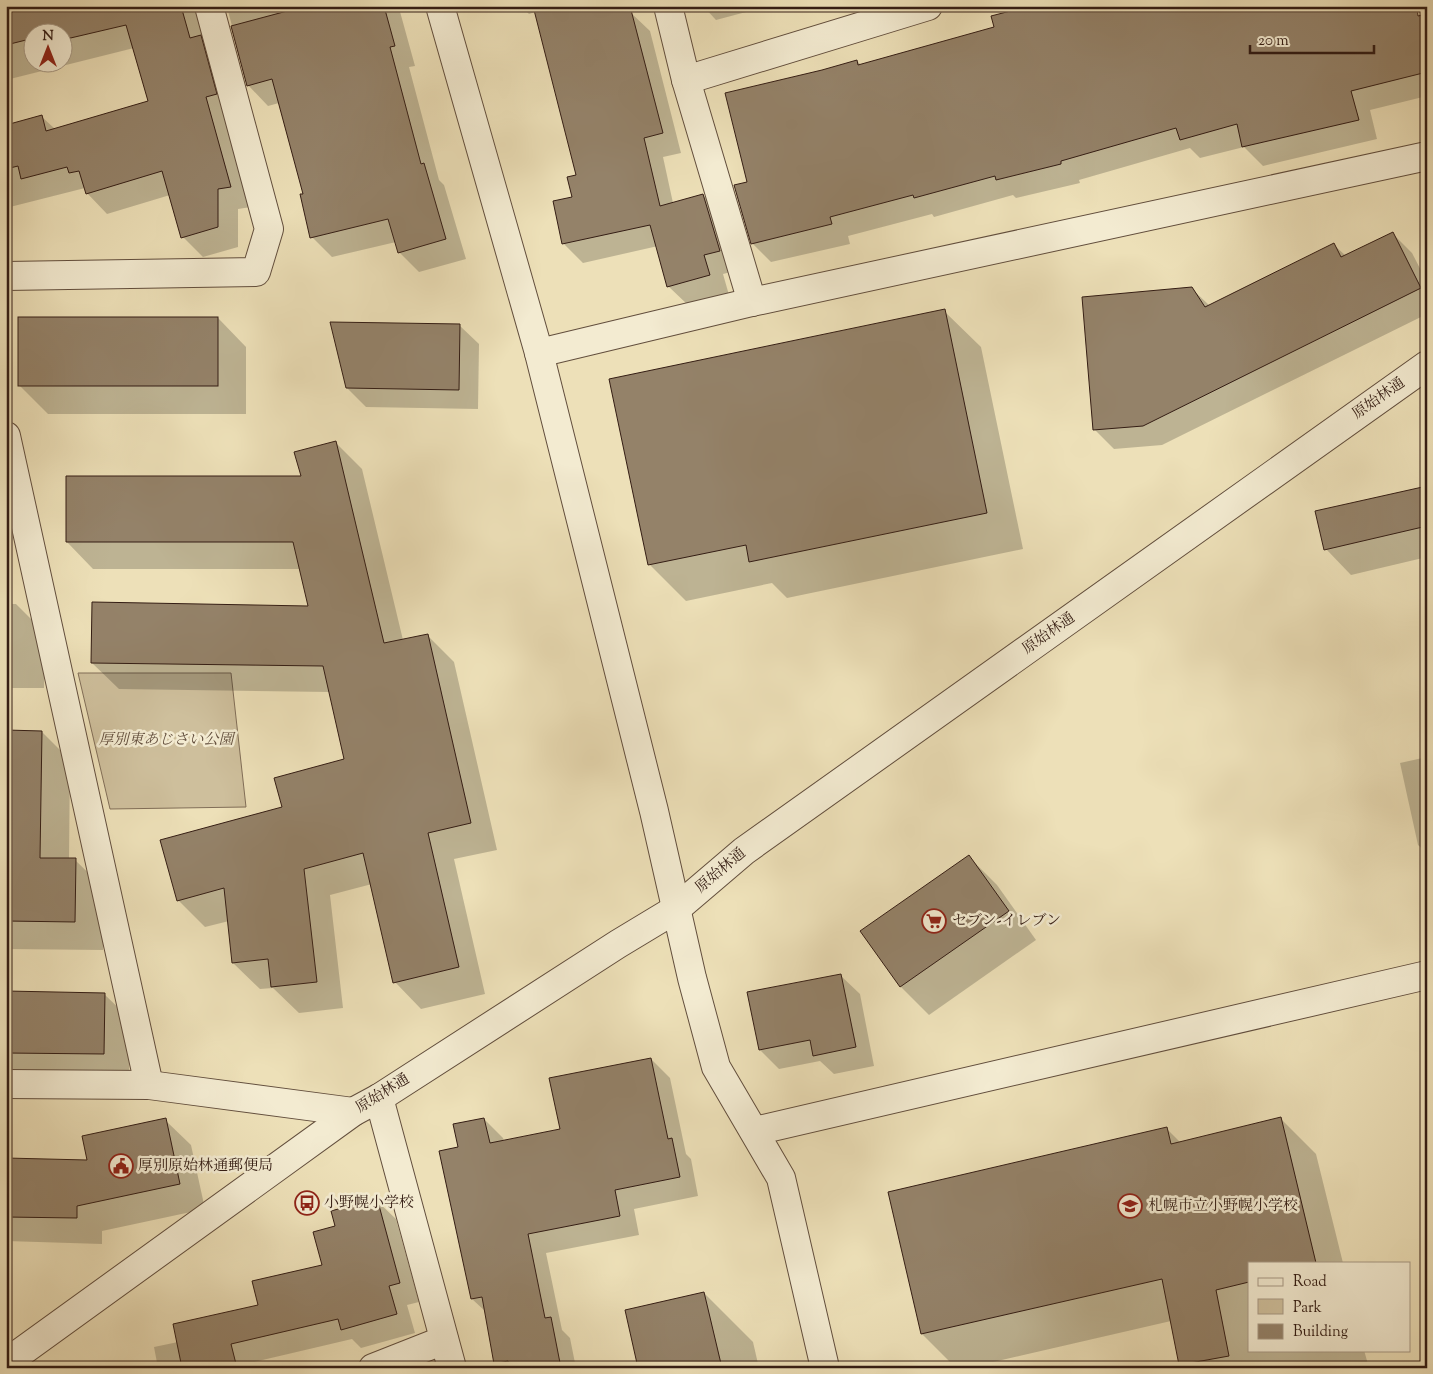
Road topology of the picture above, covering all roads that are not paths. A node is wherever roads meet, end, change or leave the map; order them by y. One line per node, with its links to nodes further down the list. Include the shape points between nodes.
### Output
1 (209, 6): 7 (street, via 270,229 256,272)
2 (440, 6): 9 (street)
3 (668, 6): 5 (street)
4 (928, 6): 5 (street)
5 (686, 80): 8 (street)
6 (1427, 156): 8 (street)
7 (6, 276)
8 (752, 302): 9 (street)
9 (539, 353): 12 (street)
10 (1427, 365): 12 (street, 原始林通, via 744,852)
11 (6, 436): 15 (street)
12 (676, 909): 16 (street, 原始林通); 18 (street, via 716,1067)
13 (1427, 975): 18 (street)
14 (6, 1084): 15 (street)
15 (148, 1085): 17 (street)
16 (379, 1098): 17 (street, 原始林通); 19 (street)
17 (354, 1112): 20 (street, 原始林通)
18 (755, 1131): 23 (street, via 782,1178)
19 (444, 1340): 21 (street); 22 (street)
20 (6, 1363)
21 (373, 1368)
22 (452, 1368)
23 (826, 1368)

